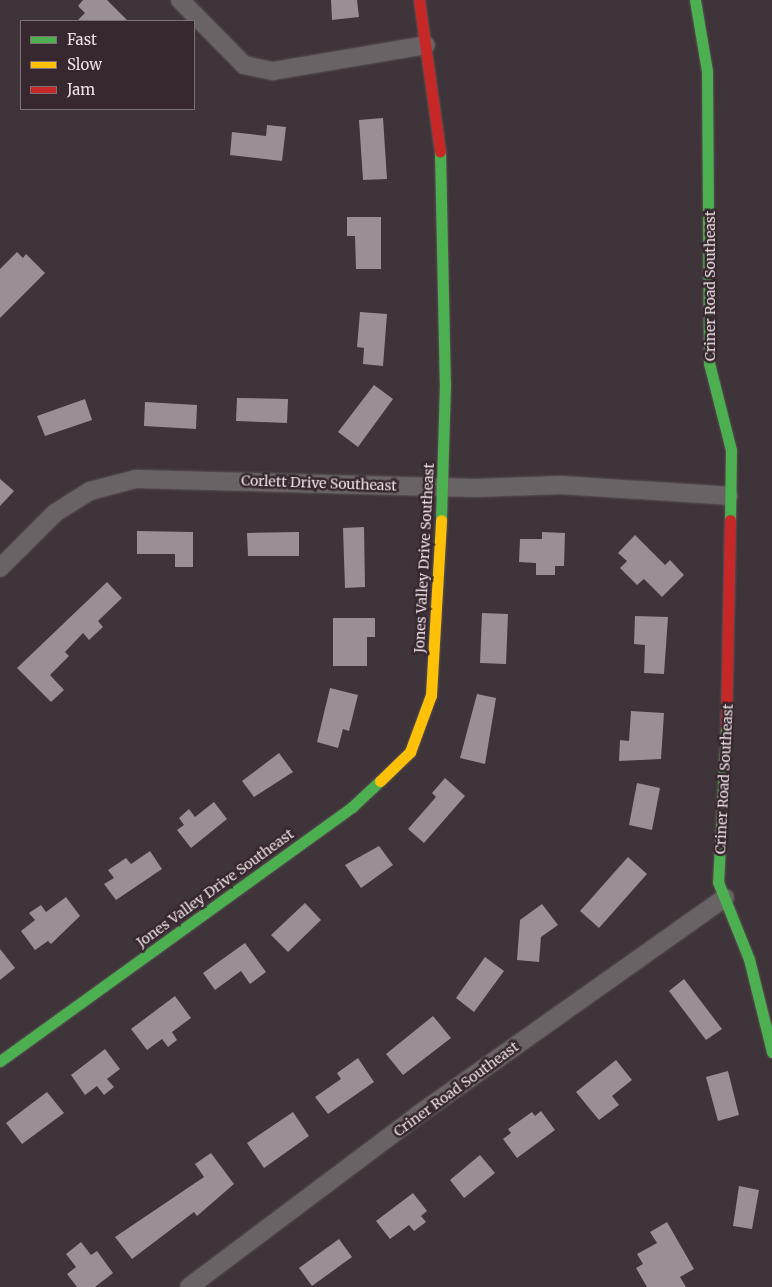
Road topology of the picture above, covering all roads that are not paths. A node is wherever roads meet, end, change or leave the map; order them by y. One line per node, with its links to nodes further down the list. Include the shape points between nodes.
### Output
1 (180, 0): 4 (street, via 244,65 273,71)
2 (418, 0): 4 (street, Jones Valley Drive Southeast)
3 (695, 0): 6 (street, Criner Road Southeast, via 707,71 709,363 731,450)
4 (426, 45): 5 (street, Jones Valley Drive Southeast, via 440,132)
5 (442, 487): 6 (street, Corlett Drive Southeast, via 561,485); 7 (street, Corlett Drive Southeast, via 136,479 90,491 55,513); 10 (street, Jones Valley Drive Southeast, via 439,605 431,694 410,752 352,807)
6 (729, 496): 8 (street, Criner Road Southeast, via 729,676 718,882)
7 (0, 568)
8 (725, 898): 9 (street, via 749,959); 11 (street, Criner Road Southeast, via 418,1115)
9 (772, 1052)
10 (0, 1061)
11 (189, 1287)

